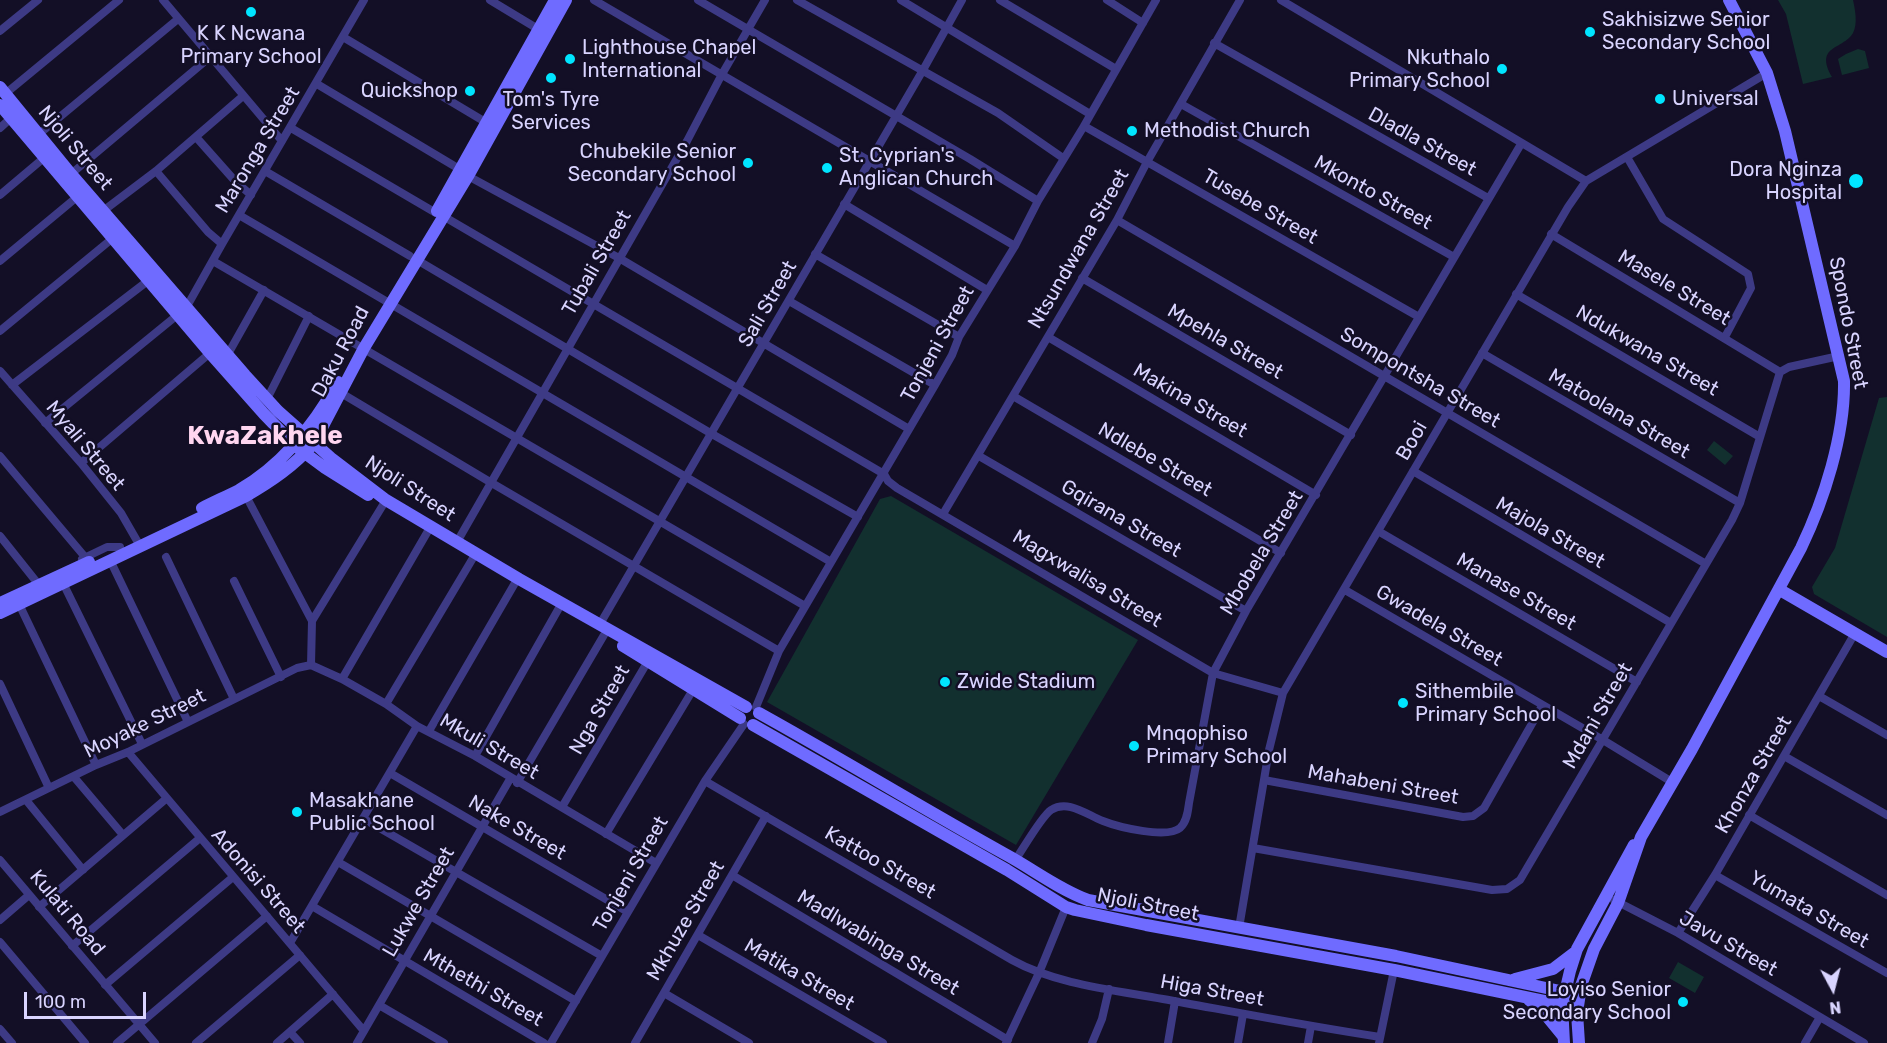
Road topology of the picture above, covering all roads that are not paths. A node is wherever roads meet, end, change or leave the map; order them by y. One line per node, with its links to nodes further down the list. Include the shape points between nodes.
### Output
1 (38, 0): 25 (street)
2 (119, 0): 34 (street)
3 (364, 0): 26 (street, Maronga Street)
4 (490, 0): 23 (street)
5 (555, 0): 23 (main road, Daku Road)
6 (566, 0): 55 (main road, Daku Road)
7 (594, 0): 32 (street)
8 (698, 0): 24 (street)
9 (765, 0): 24 (street, Tubali Street)
10 (797, 0): 30 (street)
11 (901, 0): 22 (street)
12 (962, 0): 22 (street, Sali Street)
13 (1000, 0): 29 (street)
14 (1107, 0): 21 (street)
15 (1156, 0): 21 (street, Tonjeni Street)
16 (1240, 0): 27 (street, Ntsundwana Street)
17 (1281, 0): 47 (street)
18 (1729, 0): 31 (main road, Spondo Street)
19 (167, 2): 20 (street)
20 (178, 19): 28 (street); 44 (street)
21 (1143, 23): 29 (street, Tonjeni Street)
22 (948, 27): 30 (street, Sali Street); 37 (street)
23 (538, 29): 40 (main road, Daku Road)
24 (747, 29): 32 (street, Tubali Street); 38 (street)
25 (0, 32)
26 (343, 37): 33 (street, Maronga Street); 40 (street)
27 (1214, 43): 36 (street, Ntsundwana Street); 61 (street, Dladla Street)
28 (210, 57): 35 (street); 56 (street)
29 (1116, 69): 37 (street, Tonjeni Street)
30 (923, 70): 38 (street, Sali Street); 50 (street, via 998,113)
31 (1767, 73): 49 (street, Booi); 99 (main road, Spondo Street, via 1785,131)
32 (721, 76): 51 (street); 75 (street, Tubali Street)
33 (317, 84): 43 (street, Maronga Street); 55 (street)
34 (2, 95): 39 (main road, Njoli Street); 44 (main road, Njoli Street)
35 (243, 96): 45 (street); 46 (street)
36 (1181, 104): 52 (street, Ntsundwana Street); 73 (street, Mkonto Street)
37 (1090, 114): 41 (street, Tonjeni Street)
38 (896, 116): 51 (street, Sali Street); 62 (street)
39 (11, 118): 42 (street); 48 (main road, Njoli Street)
40 (487, 123): 55 (main road, Daku Road)
41 (1084, 126): 50 (street, Tonjeni Street); 52 (street, Tusebe Street)
42 (0, 128)
43 (291, 128): 46 (street, Maronga Street); 66 (street, Magxwalisa Street)
44 (38, 135): 56 (main road, Njoli Street)
45 (196, 136): 53 (street); 59 (street)
46 (282, 141): 54 (street, Maronga Street)
47 (1521, 144): 57 (street); 61 (street, Mbobela Street)
48 (45, 157): 58 (street); 60 (main road, Njoli Street)
49 (1627, 157): 57 (street, Booi); 92 (street, via 1663,219 1748,273 1751,288)
50 (1063, 158): 62 (street, Tonjeni Street)
51 (869, 161): 63 (street, Sali Street); 71 (street)
52 (1147, 162): 67 (street, Ntsundwana Street); 88 (street, Tusebe Street)
53 (156, 171): 64 (street); 70 (street)
54 (265, 171): 59 (street, Maronga Street); 74 (street)
55 (464, 173): 66 (main road, Daku Road); 75 (street)
56 (71, 174): 64 (main road, Njoli Street)
57 (1586, 181): 68 (street, Booi)
58 (0, 195)
59 (251, 195): 65 (street, Maronga Street)
60 (77, 197): 69 (main road, Njoli Street); 76 (street)
61 (1488, 198): 73 (street, Mbobela Street)
62 (1038, 201): 71 (street, Tonjeni Street)
63 (844, 204): 72 (street, Sali Street); 81 (street)
64 (103, 211): 86 (main road, Njoli Street)
65 (239, 215): 70 (street, Maronga Street); 84 (street)
66 (440, 215): 74 (main road, Daku Road); 85 (street, Magxwalisa Street)
67 (1118, 220): 78 (street, Ntsundwana Street); 102 (street, Sompontsha Street)
68 (1551, 234): 82 (street, Booi); 92 (street, Masele Street)
69 (113, 238): 79 (main road, Njoli Street); 89 (street)
70 (222, 243): 77 (street, Maronga Street)
71 (1015, 246): 81 (street, Tonjeni Street)
72 (815, 254): 83 (street, Sali Street); 90 (street)
73 (1454, 257): 88 (street, Mbobela Street)
74 (414, 258): 84 (main road, Daku Road); 95 (street)
75 (619, 258): 85 (street, Tubali Street); 93 (street)
76 (0, 261)
77 (213, 261): 80 (street); 86 (street, Maronga Street)
78 (1082, 278): 91 (street, Ntsundwana Street); 114 (street, Mpehla Street)
79 (149, 280): 86 (main road, Njoli Street); 103 (street)
80 (264, 290): 87 (street); 98 (street)
81 (987, 290): 90 (street, Tonjeni Street)
82 (1516, 294): 97 (street, Booi); 116 (street, Ndukwana Street)
83 (789, 301): 93 (street, Sali Street); 104 (street)
84 (387, 303): 94 (main road, Daku Road); 106 (street)
85 (594, 304): 95 (street, Tubali Street); 105 (street, Magxwalisa Street)
86 (182, 312): 96 (main road, Njoli Street); 98 (main road, Njoli Street); 111 (street)
87 (309, 316): 94 (street); 109 (street)
88 (1419, 317): 102 (street, Mbobela Street)
89 (0, 331)
90 (959, 337): 104 (street, Tonjeni Street)
91 (1048, 337): 108 (street, Ntsundwana Street); 128 (street, Makina Street)
92 (1725, 337): 100 (street, Masele Street)
93 (764, 344): 105 (street, Sali Street); 112 (street)
94 (362, 346): 107 (main road, Daku Road); 115 (street); 117 (main road, Daku Road, via 318,416)
95 (568, 347): 106 (street, Tubali Street); 113 (street)
96 (210, 353): 118 (main road, Njoli Street); 122 (street)
97 (1482, 353): 110 (street, Booi); 130 (street, Matoolana Street)
98 (228, 354): 109 (main road, Njoli Street)
99 (1839, 356): 100 (street); 153 (main road, Spondo Street, via 1844,381 1842,423 1814,520)
100 (1780, 372): 116 (street, Mdani Street)
101 (1, 376): 103 (street, Myali Street)
102 (1385, 377): 110 (street, Sompontsha Street); 114 (street, Mbobela Street)
103 (12, 385): 111 (street, Myali Street)
104 (935, 385): 112 (street, Tonjeni Street)
105 (738, 389): 113 (street, Sali Street); 124 (street, Magxwalisa Street)
106 (542, 392): 115 (street, Tubali Street); 125 (street)
107 (341, 393): 117 (main road, Daku Road); 126 (street)
108 (1013, 396): 121 (street, Ntsundwana Street); 140 (street, Ndlebe Street)
109 (267, 399): 117 (main road, Njoli Street)
110 (1447, 412): 123 (street, Booi); 146 (street, Sompontsha Street)
111 (45, 423): 122 (street, Myali Street)
112 (909, 429): 124 (street, Tonjeni Street)
113 (712, 434): 125 (street, Sali Street); 132 (street)
114 (1351, 435): 128 (street, Mbobela Street)
115 (516, 437): 126 (street, Tubali Street); 133 (street)
116 (1760, 437): 130 (street, Mdani Street)
117 (309, 439): 118 (main road, Daku Road); 119 (main road, Daku Road); 129 (main road, Njoli Street)
118 (294, 445): 119 (main road, Njoli Street); 127 (main road, Daku Road)
119 (305, 453): 127 (main road, Daku Road, via 279,477); 129 (main road, Njoli Street)
120 (0, 456): 141 (street)
121 (979, 456): 131 (street, Ntsundwana Street); 159 (street, Gqirana Street)
122 (81, 463): 138 (street, Myali Street, via 121,513)
123 (1413, 471): 135 (street, Booi); 162 (street, Majola Street)
124 (884, 474): 131 (street, Magxwalisa Street, via 897,488); 132 (street, Tonjeni Street)
125 (687, 477): 133 (street, Sali Street); 145 (street)
126 (490, 482): 137 (street, Tubali Street); 147 (street)
127 (243, 492): 138 (main road, Daku Road); 161 (street)
128 (1316, 495): 140 (street, Mbobela Street)
129 (385, 503): 134 (main road, Njoli Street); 137 (main road, Njoli Street); 161 (street)
130 (1740, 503): 146 (street, Mdani Street)
131 (943, 514): 169 (street, Magxwalisa Street)
132 (858, 517): 145 (street, Tonjeni Street)
133 (660, 521): 147 (street, Sali Street); 157 (street)
134 (428, 531): 143 (main road, Njoli Street); 171 (street)
135 (1378, 531): 152 (street, Booi); 172 (street, Manase Street)
136 (0, 536): 149 (street)
137 (457, 542): 163 (main road, Njoli Street)
138 (138, 543): 139 (main road, Daku Road); 144 (main road, Daku Road)
139 (120, 547): 141 (street, via 107,546); 149 (main road, Daku Road)
140 (1281, 553): 159 (street, Mbobela Street)
141 (85, 557): 149 (street)
142 (166, 557): 177 (street)
143 (472, 558): 151 (main road, Njoli Street); 178 (street)
144 (110, 560): 150 (main road, Daku Road); 181 (street)
145 (831, 562): 157 (street, Tonjeni Street)
146 (1706, 564): 162 (street, Mdani Street)
147 (634, 565): 163 (street, Sali Street); 165 (street)
148 (234, 581): 170 (street)
149 (38, 583): 154 (street); 155 (main road, Daku Road)
150 (63, 583): 156 (main road, Daku Road); 186 (street)
151 (515, 584): 158 (main road, Njoli Street); 183 (street)
152 (1345, 590): 175 (street, Booi); 179 (street, Gwadela Street)
153 (1780, 590): 164 (main road); 196 (main road, Spondo Street)
154 (0, 598)
155 (0, 603)
156 (19, 604): 160 (main road, Daku Road); 190 (street)
157 (805, 606): 165 (street, Tonjeni Street)
158 (559, 609): 163 (main road, Njoli Street); 188 (street)
159 (1246, 611): 169 (street, Mbobela Street)
160 (0, 613)
161 (312, 621): 168 (street)
162 (1671, 623): 172 (street, Mdani Street)
163 (602, 630): 167 (main road, Njoli Street); 180 (main road, Njoli Street); 194 (street, Sali Street)
164 (1855, 633): 166 (main road); 176 (street, Khonza Street)
165 (779, 651): 180 (street, Tonjeni Street)
166 (1887, 651)
167 (648, 661): 174 (main road, Njoli Street); 200 (street, Nga Street)
168 (308, 666): 170 (street, Moyake Street); 171 (street, Mkuli Street)
169 (1213, 673): 175 (street, Magxwalisa Street); 213 (street, Mbobela Street, via 1190,803 1181,827 1170,833 1156,833 1104,822 1075,808 1057,807 1046,815)
170 (280, 677): 177 (street, Moyake Street)
171 (342, 679): 178 (street, Mkuli Street)
172 (1637, 682): 185 (street, Mdani Street)
173 (0, 684): 197 (street)
174 (694, 688): 180 (main road, Njoli Street); 207 (street)
175 (1283, 693): 193 (street, Booi)
176 (1819, 696): 184 (street); 189 (street, Khonza Street)
177 (234, 699): 181 (street, Moyake Street)
178 (386, 704): 182 (street, Mkuli Street)
179 (1542, 706): 185 (street, Gwadela Street); 193 (street, Mahabeni Street, via 1484,808 1473,816)
180 (750, 716): 195 (street, Tonjeni Street); 213 (main road, Njoli Street, via 833,754); 227 (main road, Njoli Street)
181 (188, 722): 186 (street, Moyake Street)
182 (417, 726): 183 (street, Mkuli Street); 191 (street)
183 (429, 731): 188 (street, Mkuli Street)
184 (1887, 735)
185 (1603, 740): 196 (street, Gwadela Street); 211 (street, Mdani Street, via 1520,880 1500,891)
186 (142, 744): 187 (street, Moyake Street)
187 (128, 752): 190 (street, Moyake Street); 198 (street, Adonisi Street)
188 (474, 756): 194 (street, Mkuli Street)
189 (1784, 756): 202 (street, Khonza Street); 203 (street)
190 (96, 765): 192 (street, Moyake Street)
191 (390, 773): 205 (street); 206 (street, Nake Street)
192 (74, 777): 197 (street, Moyake Street); 208 (street)
193 (1264, 780): 211 (street, Booi)
194 (513, 781): 200 (street, Mkuli Street); 206 (street, Lukwe Street)
195 (705, 781): 204 (street, Kattoo Street); 215 (street, Tonjeni Street)
196 (1672, 782): 209 (main road, Spondo Street)
197 (49, 788): 199 (street, Moyake Street)
198 (167, 798): 208 (street); 210 (street, Adonisi Street)
199 (26, 800): 201 (street, Moyake Street); 216 (street)
200 (562, 807): 207 (street, Mkuli Street)
201 (1, 809)
202 (1749, 815): 219 (street, Khonza Street); 222 (street)
203 (1887, 815)
204 (766, 816): 218 (street, Mkhuze Street); 243 (street, Kattoo Street)
205 (364, 819): 214 (street); 217 (street)
206 (482, 827): 217 (street, Lukwe Street); 228 (street, Nake Street)
207 (606, 834): 215 (street, Mkuli Street)
208 (123, 835): 216 (street)
209 (1641, 837): 223 (main road, Spondo Street); 224 (main road, Spondo Street)
210 (200, 838): 220 (street, Adonisi Street); 237 (street)
211 (1253, 848): 232 (street, Booi)
212 (0, 860): 221 (street, Kulati Road)
213 (1016, 860): 232 (main road, Njoli Street, via 1088,900)
214 (338, 862): 225 (street); 230 (street)
215 (656, 863): 228 (street, Tonjeni Street)
216 (83, 870): 226 (street)
217 (457, 871): 230 (street, Lukwe Street); 240 (street)
218 (732, 875): 234 (street, Mkhuze Street); 267 (street, Madlwabinga Street)
219 (1715, 875): 233 (street, Khonza Street); 244 (street, Yumata Street)
220 (233, 877): 229 (street, Adonisi Street); 246 (street)
221 (29, 895): 226 (street, Kulati Road); 231 (street)
222 (1887, 895)
223 (1606, 896): 224 (street, Javu Street); 238 (main road, Spondo Street)
224 (1618, 903): 233 (street, Javu Street); 251 (main road, Spondo Street, via 1594,950)
225 (312, 906): 236 (street); 241 (street, Mthethi Street)
226 (39, 907): 237 (street, Kulati Road)
227 (1066, 907): 242 (main road, Njoli Street, via 1146,926); 243 (street)
228 (628, 912): 240 (street, Tonjeni Street)
229 (267, 916): 236 (street, Adonisi Street); 260 (street)
230 (430, 916): 241 (street, Lukwe Street); 253 (street)
231 (0, 920)
232 (1239, 928): 245 (main road, Njoli Street)
233 (1678, 933): 259 (street, Javu Street)
234 (698, 935): 249 (street, Mkhuze Street); 281 (street, Matika Street)
235 (0, 942): 269 (street)
236 (290, 944): 239 (street, Adonisi Street)
237 (72, 946): 246 (street, Kulati Road)
238 (1577, 949): 245 (main road, via 1552,969); 248 (main road, Spondo Street)
239 (300, 955): 250 (street, Adonisi Street); 272 (street)
240 (602, 956): 253 (street, Tonjeni Street)
241 (404, 961): 255 (street, Lukwe Street); 277 (street, Mthethi Street)
242 (1394, 970): 252 (main road, Njoli Street); 266 (street)
243 (1039, 973): 247 (street, Higa Street); 267 (street)
244 (1887, 973)
245 (1510, 980): 248 (main road, Njoli Street)
246 (105, 985): 260 (street, Kulati Road)
247 (1109, 989): 254 (street, Higa Street); 282 (street)
248 (1564, 992): 251 (main road, Njoli Street); 256 (main road, Spondo Street)
249 (664, 993): 279 (street, Mkhuze Street); 280 (street)
250 (333, 994): 263 (street, Adonisi Street); 264 (street)
251 (1580, 995): 257 (main road, Spondo Street)
252 (1527, 998): 256 (main road, Njoli Street); 265 (main road)
253 (576, 1001): 278 (street, Tonjeni Street)
254 (1176, 1001): 258 (street, Higa Street); 283 (street)
255 (379, 1005): 263 (street, Lukwe Street); 276 (street)
256 (1562, 1005): 257 (main road, Njoli Street); 265 (main road, Spondo Street)
257 (1578, 1008): 286 (main road, Spondo Street)
258 (1243, 1014): 261 (street, Higa Street); 284 (street)
259 (1820, 1017): 287 (street); 288 (street, Javu Street)
260 (140, 1024): 270 (street); 271 (street, Kulati Road)
261 (1311, 1026): 266 (street, Higa Street); 285 (street)
262 (0, 1029): 268 (street)
263 (364, 1031): 275 (street, Lukwe Street)
264 (290, 1032): 273 (street); 274 (street)
265 (1564, 1039)
266 (1380, 1040)
267 (1007, 1041)
268 (12, 1043)
269 (85, 1043)
270 (117, 1043)
271 (155, 1043)
272 (196, 1043)
273 (277, 1043)
274 (300, 1043)
275 (357, 1043)
276 (444, 1043)
277 (544, 1043)
278 (551, 1043)
279 (634, 1043)
280 (749, 1043)
281 (883, 1043)
282 (1092, 1043)
283 (1168, 1043)
284 (1238, 1043)
285 (1308, 1043)
286 (1579, 1043)
287 (1805, 1043)
288 (1864, 1043)

